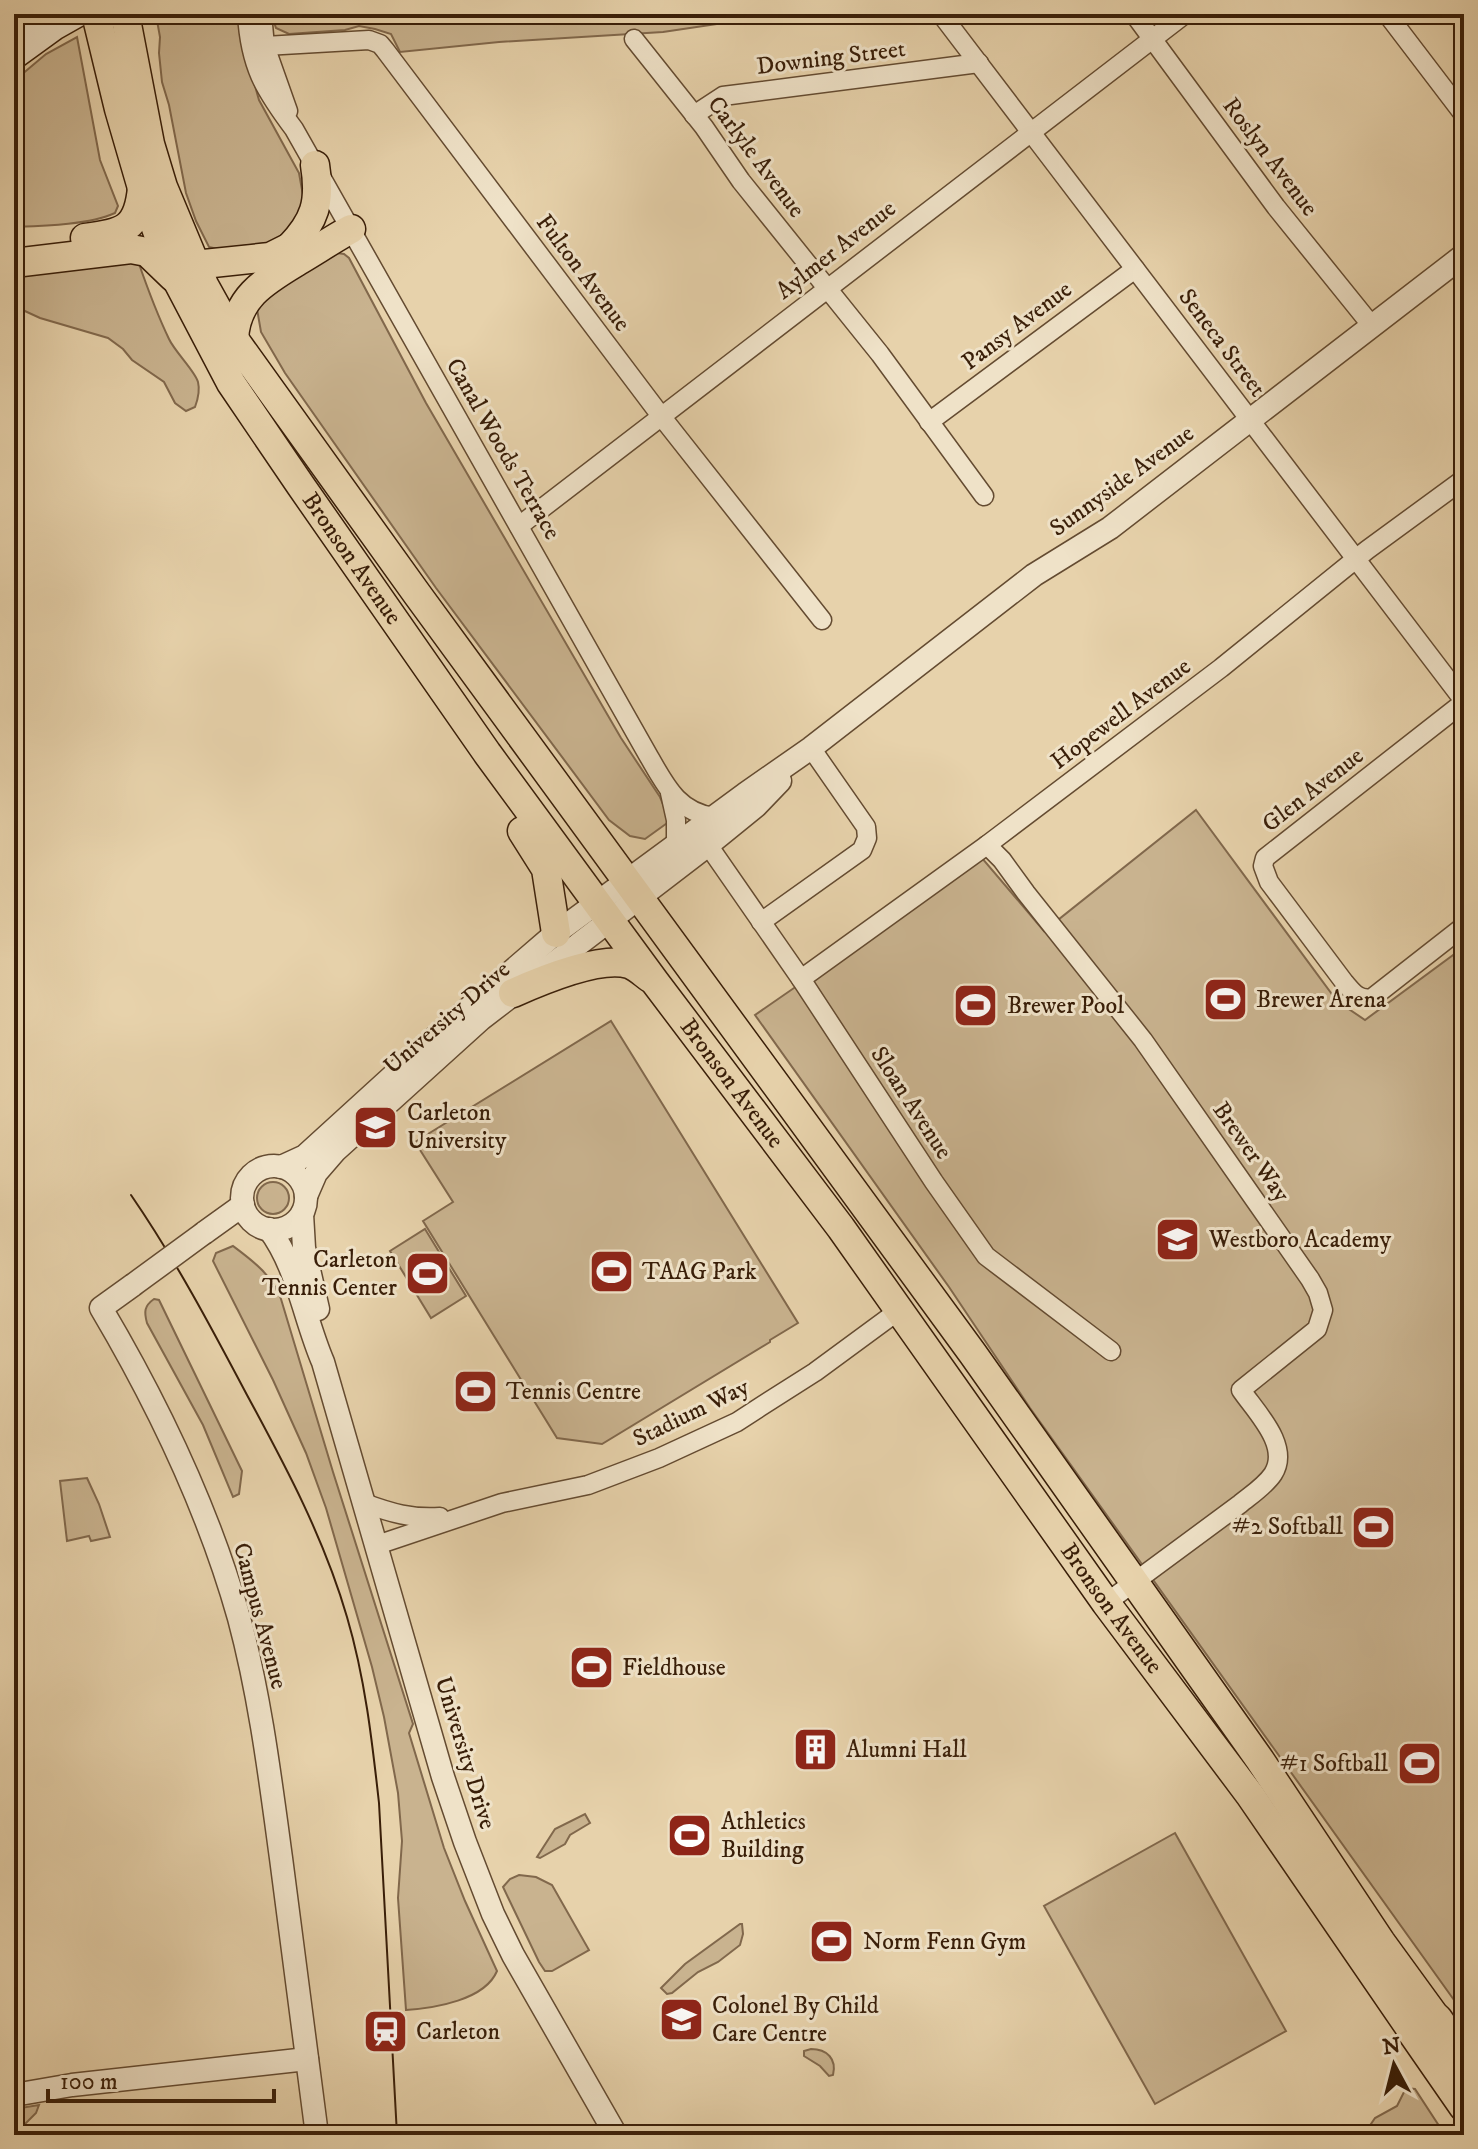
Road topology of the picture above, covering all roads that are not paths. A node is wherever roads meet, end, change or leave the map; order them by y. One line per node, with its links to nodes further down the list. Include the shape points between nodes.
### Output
1 (41, 14): 11 (main road)
2 (77, 14): 15 (main road)
3 (247, 14): 19 (street, Canal Woods Terrace, via 259,75)
4 (262, 14): 14 (street, Canal Woods Terrace)
5 (941, 14): 16 (street, Seneca Street)
6 (1134, 14): 12 (street, Roslyn Avenue)
7 (1185, 14): 12 (street, Aylmer Avenue)
8 (1387, 14): 18 (street)
9 (126, 18): 29 (main road, Bronson Avenue, via 154,158)
10 (98, 23): 22 (main road, Bronson Avenue)
11 (14, 31)
12 (1152, 38): 20 (street, Aylmer Avenue); 31 (street, Roslyn Avenue, via 1276,207)
13 (634, 39): 17 (street, Carlyle Avenue)
14 (265, 46): 19 (street, Canal Woods Terrace); 33 (street, Fulton Avenue, via 369,40 380,44)
15 (14, 56)
16 (979, 63): 17 (street, Downing Street, via 723,96); 20 (street, Seneca Street)
17 (694, 115): 30 (street, Carlyle Avenue)
18 (1464, 115)
19 (294, 129): 21 (street, Canal Woods Terrace)
20 (1031, 131): 28 (street, Seneca Street); 30 (street, Aylmer Avenue)
21 (315, 165): 23 (street, Canal Woods Terrace); 25 (main road, via 314,214)
22 (142, 188): 24 (main road, via 138,214 120,231); 29 (main road, Bronson Avenue)
23 (347, 222): 25 (main road); 32 (main road, via 256,289 236,320); 38 (street, Canal Woods Terrace)
24 (14, 245)
25 (290, 247): 29 (main road, via 270,257)
26 (1464, 255): 31 (street, Sunnyside Avenue)
27 (14, 263): 29 (main road, via 131,249)
28 (1135, 269): 34 (street, Seneca Street); 35 (street, Pansy Avenue)
29 (186, 273): 32 (main road, Bronson Avenue); 42 (main road, Bronson Avenue, via 231,383)
30 (827, 288): 33 (street, Aylmer Avenue); 35 (street, Carlyle Avenue)
31 (1372, 326): 34 (street, Sunnyside Avenue)
32 (234, 339): 49 (main road, Bronson Avenue)
33 (661, 416): 38 (street, Aylmer Avenue); 40 (street, Fulton Avenue)
34 (1249, 418): 39 (street, Seneca Street); 43 (street, Sunnyside Avenue, via 1110,528 1034,575)
35 (929, 422): 37 (street, Carlyle Avenue)
36 (1464, 479): 39 (street, Hopewell Avenue)
37 (984, 496)
38 (519, 526): 44 (street, Canal Woods Terrace)
39 (1355, 559): 41 (street, Seneca Street); 48 (street, Hopewell Avenue)
40 (822, 620)
41 (1464, 702): 52 (street, Glen Avenue, via 1265,858 1263,866 1269,882 1356,996 1372,998)
42 (456, 708): 50 (main road, Bronson Avenue); 53 (main road, via 494,790 544,863)
43 (811, 748): 45 (street, Sunnyside Avenue); 47 (street, Sunnyside Avenue, via 756,806); 51 (street, via 866,827 867,838 862,850)
44 (670, 793): 45 (street, Canal Woods Terrace, via 691,811); 46 (street, Canal Woods Terrace)
45 (714, 817): 46 (street, Sunnyside Avenue)
46 (676, 845): 49 (street, Sunnyside Avenue)
47 (708, 845): 49 (street, Sunnyside Avenue); 51 (street, Sloan Avenue)
48 (987, 845): 54 (street, Hopewell Avenue); 67 (street, Brewer Way, via 1143,1040 1310,1279 1323,1310 1317,1329 1241,1390 1274,1438 1279,1454 1274,1473)
49 (634, 889): 50 (street, Sunnyside Avenue); 67 (main road, Bronson Avenue)
50 (604, 911): 53 (street, University Drive); 55 (main road, Bronson Avenue); 56 (street, University Drive)
51 (761, 922): 54 (street, Sloan Avenue)
52 (1464, 926)
53 (556, 933): 57 (street, University Drive, via 305,1156)
54 (801, 979): 62 (street, Sloan Avenue, via 986,1256)
55 (655, 982): 56 (main road, via 634,966 620,963 567,971); 61 (main road, Bronson Avenue)
56 (513, 993): 59 (street, University Drive, via 335,1151 316,1173)
57 (281, 1167): 58 (street, via 253,1174 243,1190); 59 (street, via 304,1186)
58 (243, 1205): 60 (street, via 252,1221); 71 (street, Campus Avenue, bridge, via 101,1308 185,1467 240,1621 267,1755)
59 (304, 1205): 60 (street, via 288,1227); 63 (street, University Drive, via 304,1248 322,1330)
60 (269, 1229): 63 (street, University Drive, via 285,1254)
61 (898, 1311): 65 (street, Stadium Way, via 815,1372 711,1435 588,1485); 68 (main road, Bronson Avenue)
62 (1111, 1351)
63 (323, 1362): 64 (street, University Drive)
64 (364, 1503): 65 (street, Stadium Way, via 419,1518); 66 (street, University Drive)
65 (482, 1509): 66 (street, Stadium Way)
66 (377, 1545): 75 (street, University Drive, via 443,1777 482,1887 513,1955)
67 (1135, 1582): 68 (street, Brewer Way); 69 (main road, Bronson Avenue, via 1381,1942)
68 (1106, 1603): 69 (main road, Bronson Avenue)
69 (1424, 2025): 70 (highway, Bronson Avenue); 73 (highway, Bronson Avenue)
70 (1464, 2058)
71 (307, 2059): 72 (street); 74 (street, Campus Avenue)
72 (14, 2095)
73 (1464, 2106)
74 (317, 2135)
75 (616, 2135)

